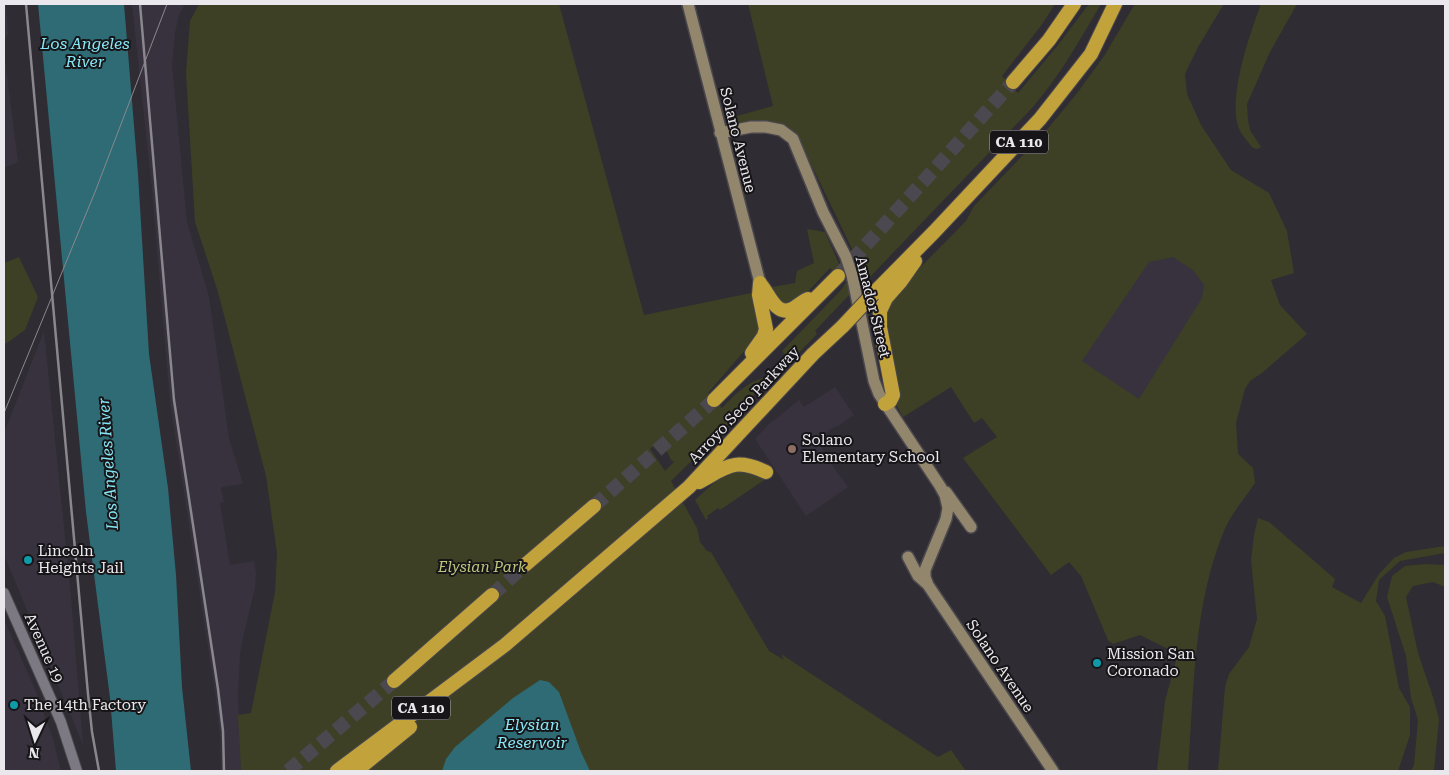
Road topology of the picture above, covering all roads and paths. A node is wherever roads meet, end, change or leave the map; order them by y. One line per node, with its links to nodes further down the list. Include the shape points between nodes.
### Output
1 (688, 4): 7 (main road, Solano Avenue)
2 (1074, 4): 6 (highway)
3 (1115, 4): 5 (highway, Arroyo Seco Parkway / CA 110)
4 (1126, 4): 5 (highway)
5 (1096, 46): 8 (highway, Arroyo Seco Parkway / CA 110, via 1040,119)
6 (1013, 82)
7 (720, 133): 10 (main road, Solano Avenue); 14 (main road, Amador Street, via 766,127 781,130 793,139 823,212 846,257 874,381)
8 (935, 231): 14 (highway, via 882,304 880,327 893,395); 17 (highway, Arroyo Seco Parkway / CA 110, bridge)
9 (838, 276): 11 (highway, Arroyo Seco Parkway)
10 (760, 283): 11 (highway, via 770,301 783,310 792,309); 12 (highway, via 766,329)
11 (823, 293): 12 (highway, Arroyo Seco Parkway)
12 (745, 370): 13 (highway, Arroyo Seco Parkway)
13 (714, 400)
14 (885, 404): 16 (main road, Amador Street)
15 (766, 472): 17 (highway, via 737,464)
16 (940, 486): 19 (main road); 22 (main road, Amador Street, via 947,502 946,519 926,565)
17 (689, 487): 25 (highway, Arroyo Seco Parkway / CA 110)
18 (594, 506): 21 (highway)
19 (971, 527)
20 (908, 557): 22 (main road, Solano Avenue, via 918,576)
21 (525, 565)
22 (926, 581): 30 (main road, Solano Avenue)
23 (4, 593): 27 (street, Avenue 19, via 61,722)
24 (492, 595): 26 (highway, CA 110)
25 (505, 645): 28 (highway, Arroyo Seco Parkway / CA 110); 29 (highway)
26 (394, 681)
27 (77, 771)
28 (337, 771)
29 (356, 771)
30 (1053, 771)

